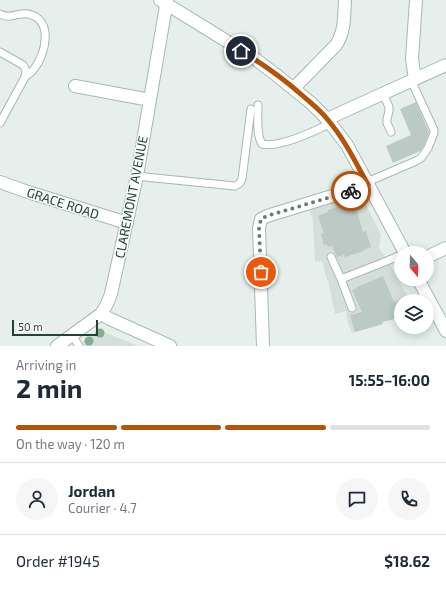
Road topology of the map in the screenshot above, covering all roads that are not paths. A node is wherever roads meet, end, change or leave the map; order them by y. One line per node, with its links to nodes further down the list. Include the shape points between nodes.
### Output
1 (345, 0): 10 (street, via 341,38)
2 (416, 0): 8 (street)
3 (164, 1): 10 (street, via 254,58); 12 (street, CLAREMONT AVENUE)
4 (0, 14): 7 (lane, via 28,14 43,23 44,51 34,70)
5 (0, 52): 7 (lane, via 23,65 26,69)
6 (446, 65): 8 (street)
7 (25, 77): 14 (lane)
8 (413, 80): 11 (street); 18 (lane, via 434,130 428,148 416,162)
9 (75, 86): 12 (street)
10 (294, 88): 13 (street)
11 (383, 93): 13 (street); 15 (lane, via 389,107 387,123)
12 (150, 100): 16 (street, CLAREMONT AVENUE)
13 (329, 121): 16 (lane, via 309,134 268,146 260,140 254,107 242,180 235,186); 18 (street, via 347,145)
14 (0, 123)
15 (391, 132)
16 (137, 176): 19 (street, CLAREMONT AVENUE)
17 (0, 182): 19 (street, GRACE ROAD)
18 (368, 184): 20 (street); 34 (street, via 261,219 259,228)
19 (127, 223): 28 (street, CLAREMONT AVENUE, via 111,294)
20 (400, 246)
21 (446, 248): 22 (street)
22 (434, 253)
23 (331, 257): 25 (lane)
24 (394, 257): 25 (lane)
25 (341, 279): 27 (lane)
26 (422, 286): 29 (street)
27 (352, 308)
28 (101, 314): 30 (street); 33 (street)
29 (446, 331)
30 (72, 334): 31 (street); 32 (lane)
31 (57, 346)
32 (79, 346)
33 (170, 346)
34 (263, 346)

